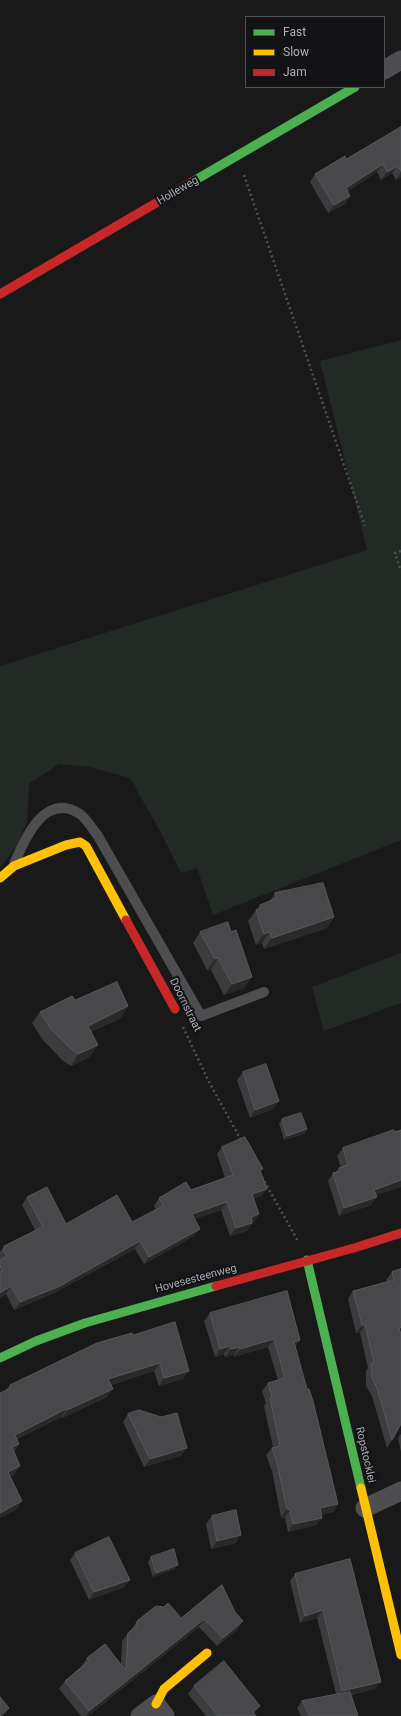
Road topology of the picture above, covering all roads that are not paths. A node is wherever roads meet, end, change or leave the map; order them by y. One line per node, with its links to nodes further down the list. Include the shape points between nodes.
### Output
1 (401, 60): 2 (street)
2 (385, 69)
3 (353, 88): 4 (street, Holleweg)
4 (0, 294)
5 (14, 866): 6 (street, Doornstraat); 7 (lane, via 22,844 44,814 55,809 68,809 81,815 98,836 201,1016); 8 (street, Doornstraat, via 74,842 86,846)
6 (0, 878)
7 (264, 992)
8 (175, 1008)
9 (401, 1233): 10 (street, Hovesesteenweg)
10 (307, 1260): 11 (street, Hovesesteenweg, via 85,1323 36,1341); 13 (street, Ropstocklei)
11 (0, 1358)
12 (401, 1491): 13 (street)
13 (366, 1508): 15 (street, Ropstocklei)
14 (207, 1653): 16 (street, via 164,1689)
15 (401, 1655)
16 (160, 1710): 17 (street)
17 (140, 1716)

